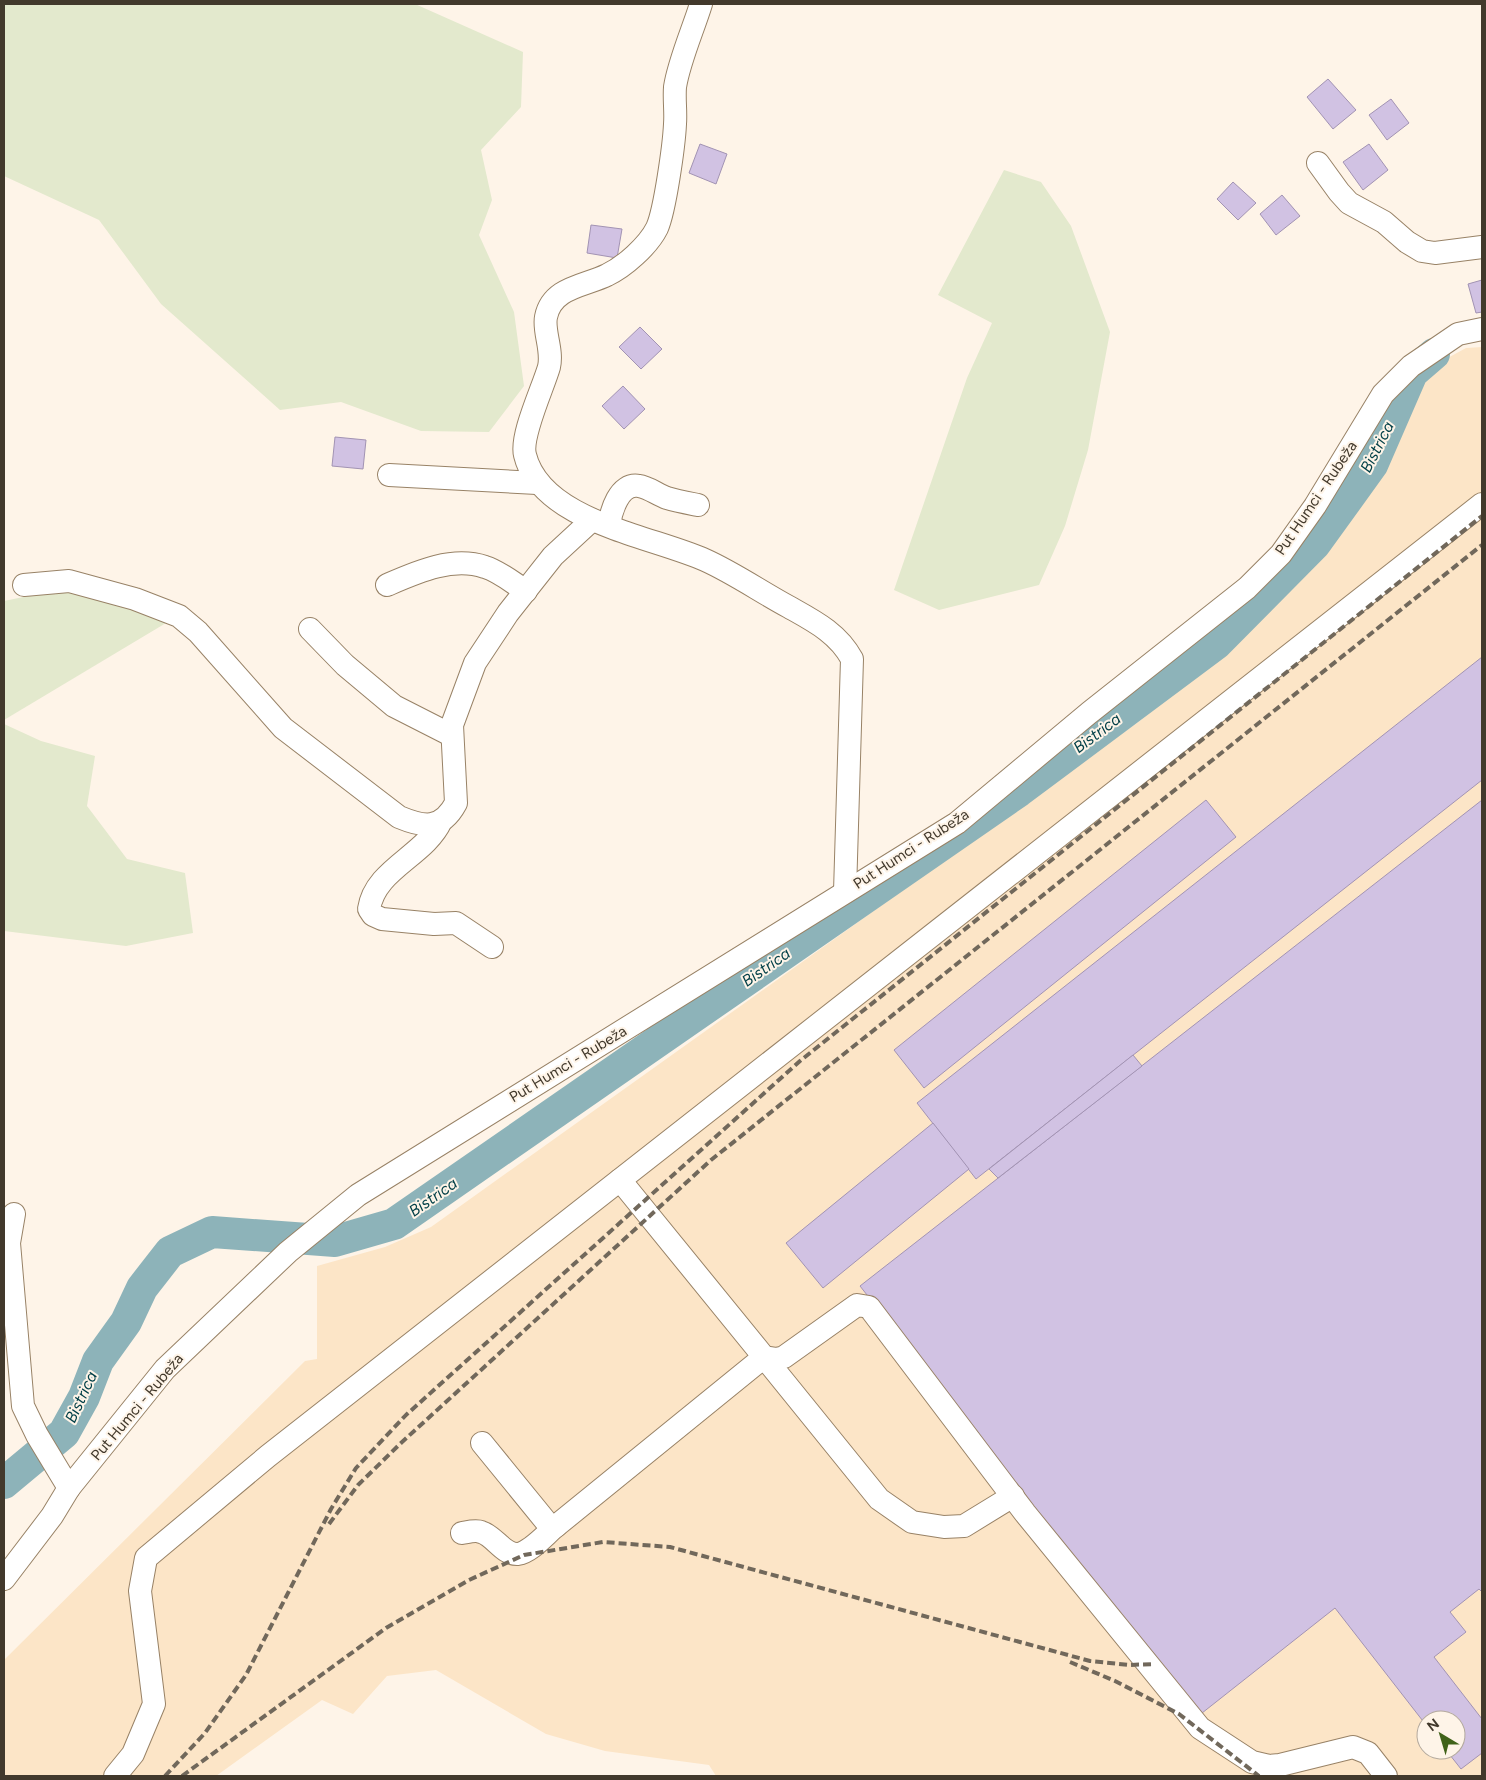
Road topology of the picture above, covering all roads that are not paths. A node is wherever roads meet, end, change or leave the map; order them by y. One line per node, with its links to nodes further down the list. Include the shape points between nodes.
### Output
1 (701, 4): 6 (street, via 676,84 674,133 666,191 656,229 624,266 565,290 552,302 545,318 550,364 524,452)
2 (1318, 163): 3 (street, via 1349,203 1384,222 1422,251 1435,253)
3 (1482, 247)
4 (1482, 328): 16 (street, Put Humci - Rubeža, via 1458,334 1411,366 1383,394 1315,506 1281,554 1247,588 957,822)
5 (389, 475): 6 (street)
6 (537, 483): 9 (street, via 548,494)
7 (1482, 504): 18 (street)
8 (698, 505): 9 (street, via 631,486 624,490)
9 (600, 522): 12 (street, via 554,556); 16 (street, via 705,560 818,624 845,646 852,659)
10 (24, 585): 15 (street, via 69,582 135,599 178,616 198,632 283,728 399,817 431,826)
11 (387, 585): 12 (street, via 421,571 456,563 486,567)
12 (526, 591): 14 (street, via 475,663 452,725)
13 (310, 629): 14 (street, via 394,706)
14 (452, 735): 15 (street, via 456,803)
15 (441, 821): 17 (street, via 435,834 379,884 369,909 382,919 456,923)
16 (845, 892): 23 (street, Put Humci - Rubeža, via 358,1195 288,1252 165,1369)
17 (492, 947)
18 (620, 1180): 20 (street); 28 (street, via 268,1456 146,1558 140,1591 154,1704 133,1754)
19 (14, 1214): 21 (street, via 9,1243)
20 (764, 1357): 24 (street, via 878,1499 912,1522 944,1527 964,1526); 24 (street, via 784,1357 858,1305 869,1307); 25 (street)
21 (14, 1407): 23 (street, via 37,1435)
22 (482, 1443): 25 (street, via 548,1524)
23 (69, 1488): 27 (street, Put Humci - Rubeža)
24 (1013, 1496): 29 (street, via 1200,1728 1252,1762 1280,1765 1353,1748 1368,1753)
25 (556, 1526): 26 (street, via 518,1554 509,1552 488,1534 480,1531)
26 (462, 1533)
27 (4, 1579)
28 (115, 1776)
29 (1386, 1776)

